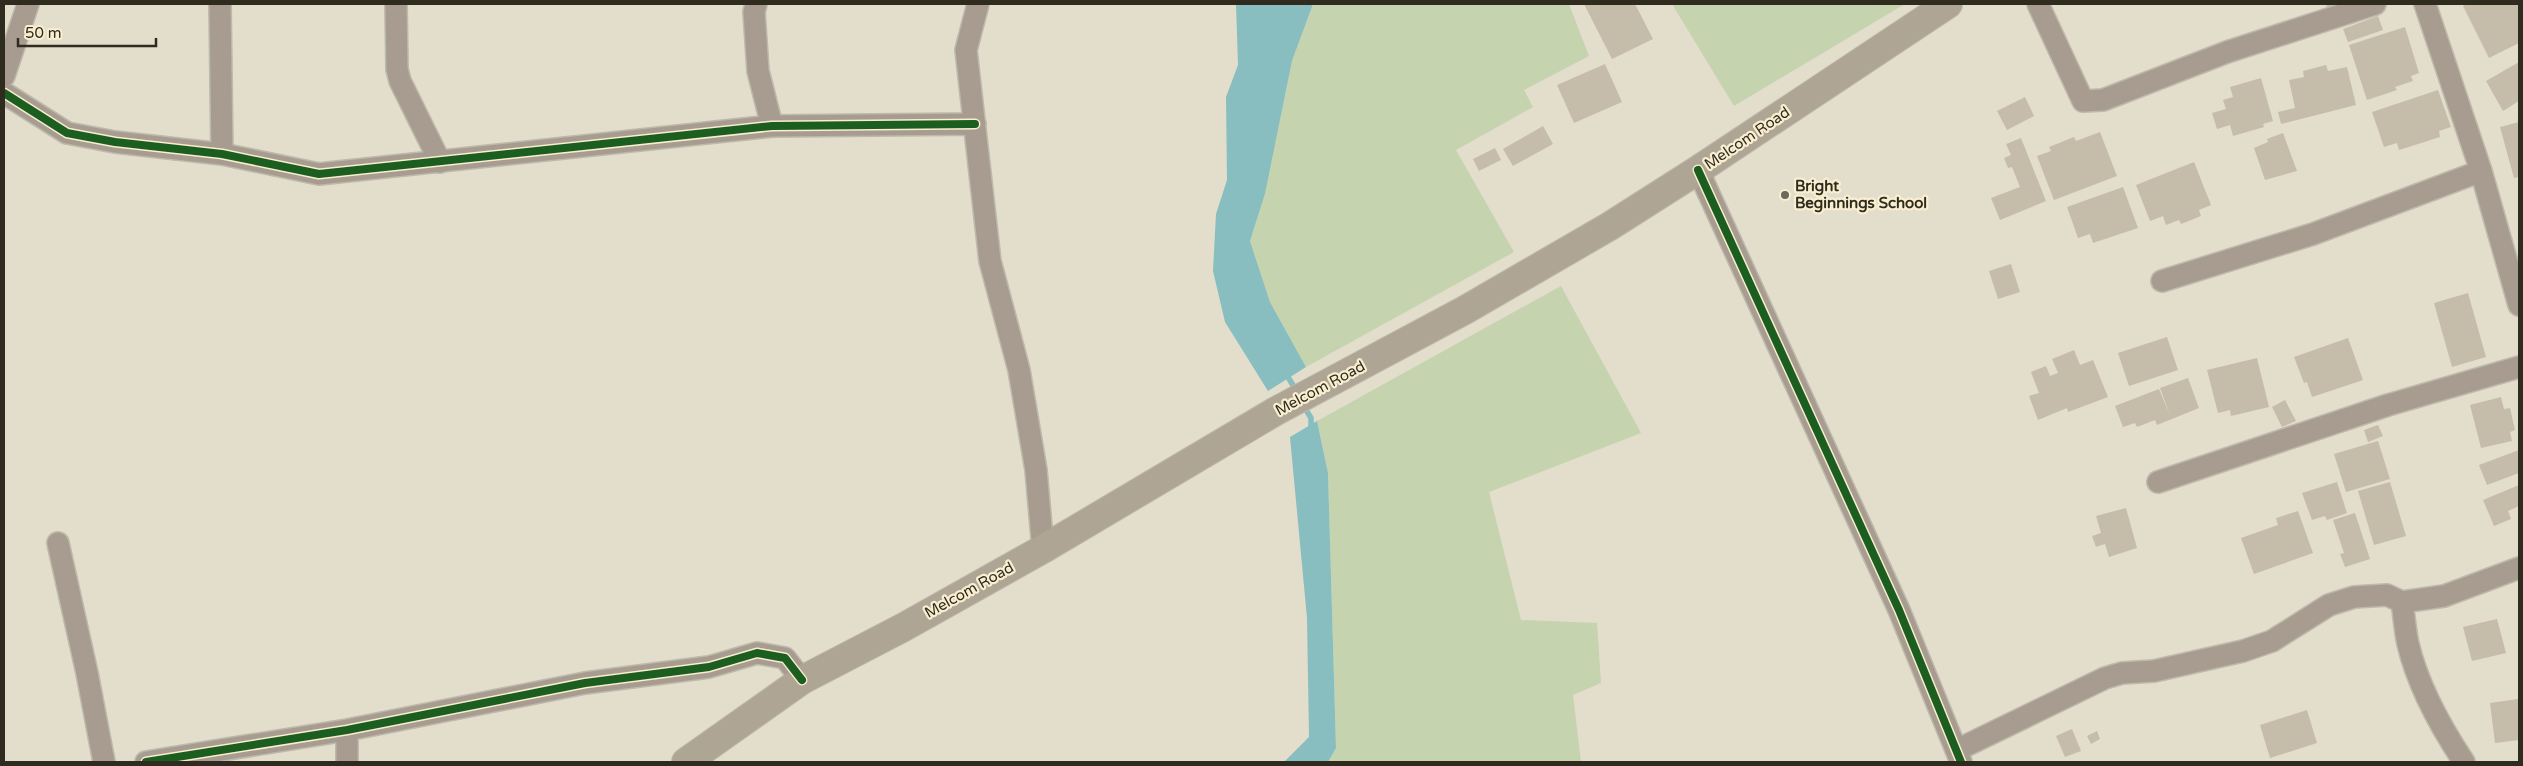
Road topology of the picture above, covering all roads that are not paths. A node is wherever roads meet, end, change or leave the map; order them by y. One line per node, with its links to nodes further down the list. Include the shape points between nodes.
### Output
1 (28, 4): 10 (street)
2 (220, 4): 14 (street)
3 (396, 4): 15 (street, via 400,81)
4 (756, 4): 13 (street, via 758,71)
5 (978, 4): 12 (street, via 966,50)
6 (1948, 4): 16 (main road, Melcom Road)
7 (2038, 4): 8 (street, via 2083,101 2103,100 2227,52)
8 (2375, 4)
9 (2426, 4): 17 (street)
10 (4, 76)
11 (4, 94): 14 (street, via 67,133)
12 (975, 124): 13 (street); 23 (street, via 990,261 1020,370 1036,470)
13 (772, 126): 15 (street)
14 (222, 154): 15 (street, via 319,174)
15 (440, 162)
16 (1698, 170): 23 (main road, Melcom Road, via 1610,226 1465,310 1276,411); 28 (street, via 1899,610)
17 (2481, 171): 18 (street, via 2313,234); 19 (street)
18 (2162, 281)
19 (2519, 305)
20 (2519, 367): 21 (street, via 2388,405)
21 (2158, 482)
22 (58, 543): 29 (street)
23 (1043, 549): 26 (main road, Melcom Road)
24 (2519, 568): 25 (street, via 2444,596)
25 (2402, 602): 28 (street, via 2387,596 2354,597 2329,605 2272,642 2243,652 2105,678); 33 (street, via 2408,644 2423,690)
26 (802, 680): 27 (street, via 785,658 757,653 709,666 585,683); 32 (main road, Melcom Road)
27 (347, 730): 30 (street); 31 (street)
28 (1959, 756)
29 (104, 762)
30 (146, 762)
31 (347, 762)
32 (686, 762)
33 (2464, 762)

